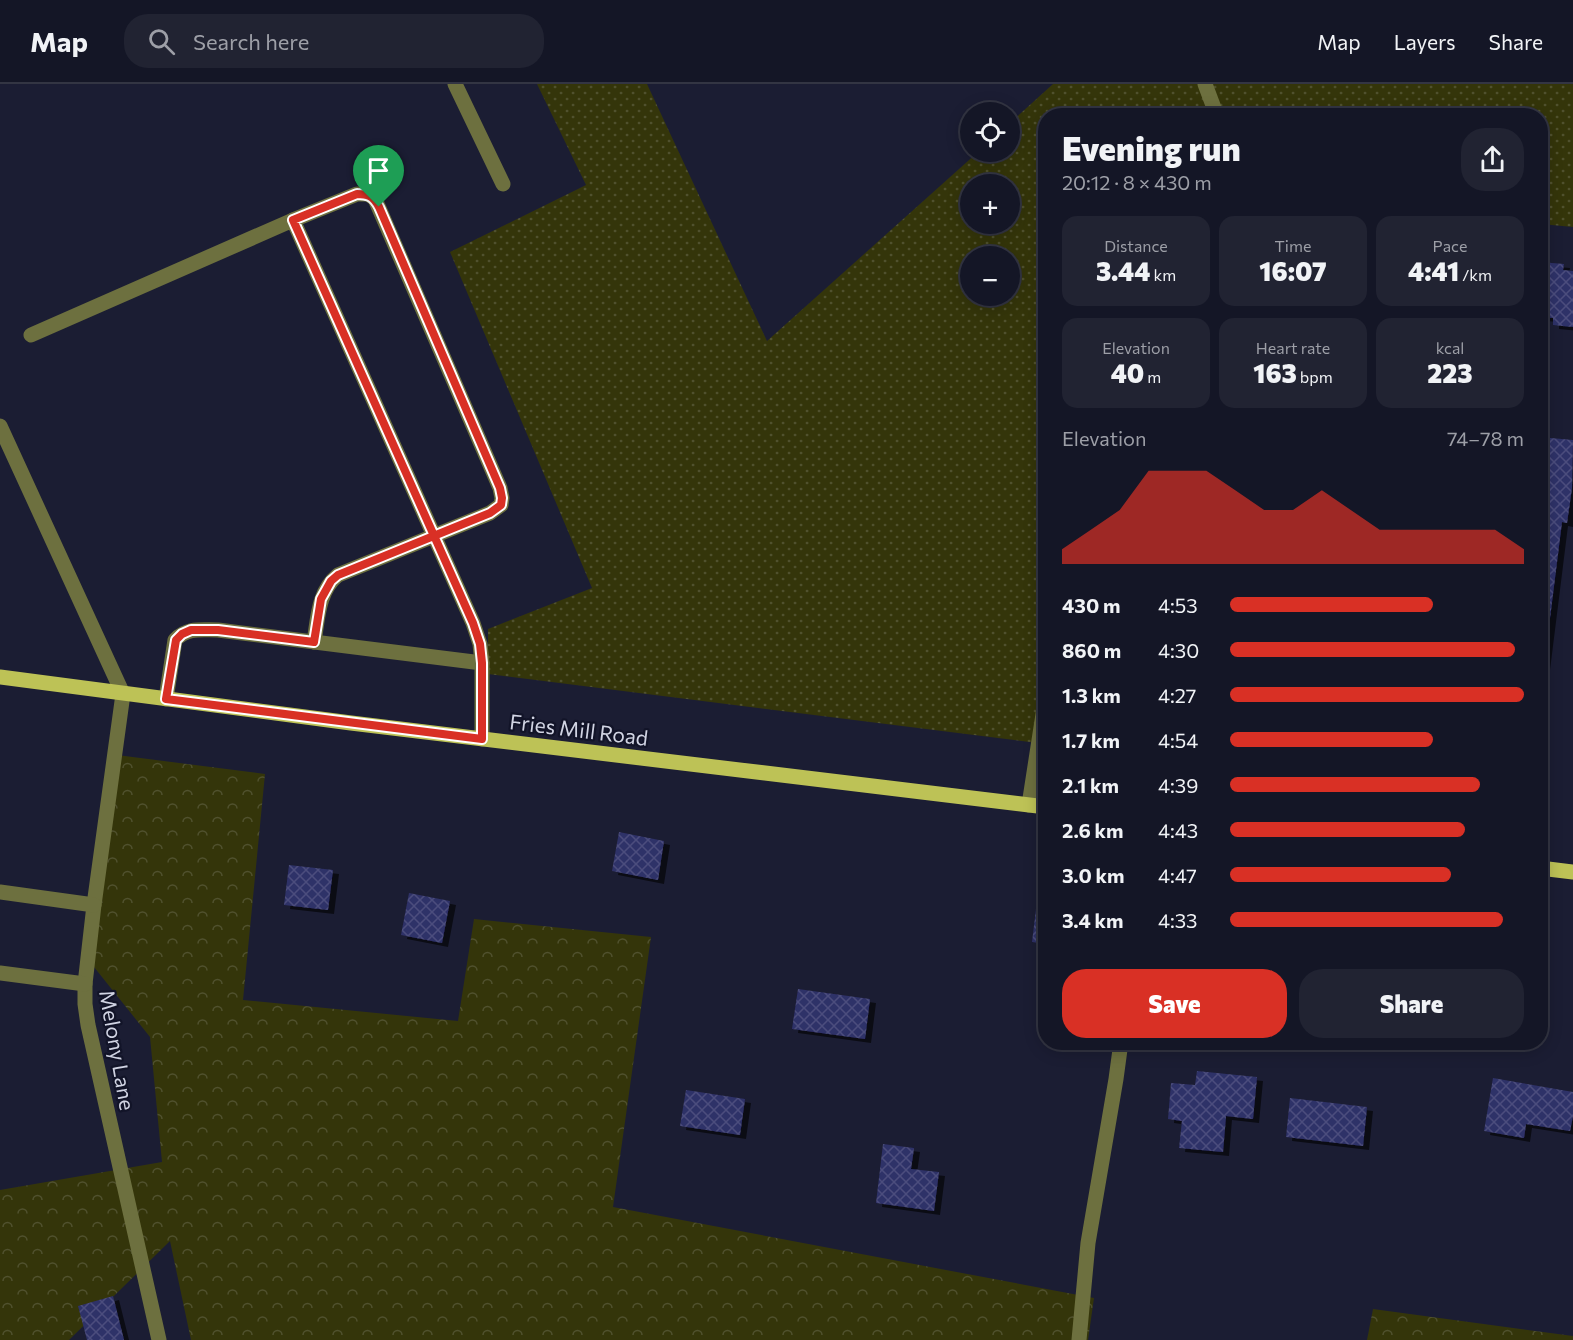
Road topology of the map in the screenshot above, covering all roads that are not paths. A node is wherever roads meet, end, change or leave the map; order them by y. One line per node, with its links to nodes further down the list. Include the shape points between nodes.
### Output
1 (455, 84): 4 (street)
2 (1205, 84): 3 (street)
3 (1214, 108)
4 (503, 184)
5 (293, 220): 6 (street); 8 (street); 8 (street, via 357,194 368,194 379,207 502,498 497,509)
6 (31, 334)
7 (0, 426): 12 (street)
8 (434, 536): 9 (street, via 353,568 331,581 321,599); 10 (street, via 473,623)
9 (314, 642): 10 (street); 13 (street, via 191,630 176,640)
10 (482, 663): 14 (street)
11 (0, 677): 12 (main road, Fries Mill Road)
12 (123, 694): 13 (main road, Fries Mill Road); 21 (street, Melony Lane)
13 (166, 699): 14 (main road, Fries Mill Road)
14 (482, 739): 16 (main road, Fries Mill Road)
15 (1038, 747): 16 (street)
16 (1029, 805): 17 (main road, Fries Mill Road)
17 (1038, 806)
18 (1548, 869): 19 (main road)
19 (1573, 872)
20 (0, 892): 21 (street)
21 (94, 905): 23 (street, Melony Lane)
22 (0, 973): 23 (street)
23 (85, 984): 25 (street, Melony Lane, via 88,1024)
24 (1120, 1050): 26 (street, via 1088,1243)
25 (159, 1340)
26 (1079, 1340)

